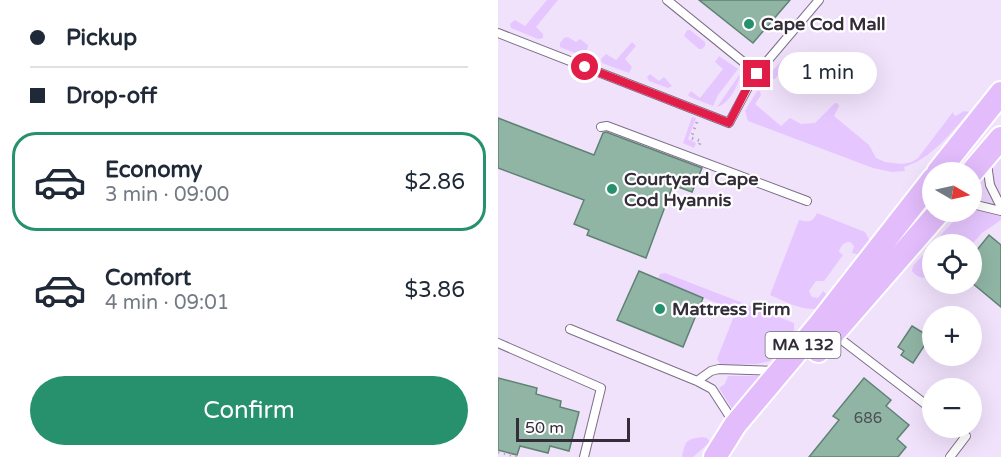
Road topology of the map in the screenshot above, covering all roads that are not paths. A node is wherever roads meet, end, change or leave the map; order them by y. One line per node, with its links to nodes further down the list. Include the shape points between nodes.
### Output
1 (667, 0): 4 (lane)
2 (819, 0): 4 (lane)
3 (498, 33): 4 (lane, via 729,123)
4 (757, 74)
5 (1001, 93): 8 (main road)
6 (601, 127): 11 (lane)
7 (994, 146): 9 (main road); 13 (lane, via 988,176)
8 (946, 162)
9 (980, 162)
10 (922, 193): 18 (main road, MA 132)
11 (807, 201)
12 (982, 206): 13 (lane)
13 (1001, 209)
14 (930, 222): 16 (main road, MA 132)
15 (570, 329): 19 (lane)
16 (832, 333): 20 (lane); 25 (main road, MA 132)
17 (498, 343): 23 (lane, via 601,388)
18 (781, 371): 19 (lane, via 719,369); 21 (main road, MA 132)
19 (697, 381): 21 (lane, via 712,389)
20 (922, 402)
21 (735, 426): 24 (main road, MA 132)
22 (964, 438): 26 (lane)
23 (584, 457)
24 (715, 457)
25 (724, 457)
26 (950, 457)

